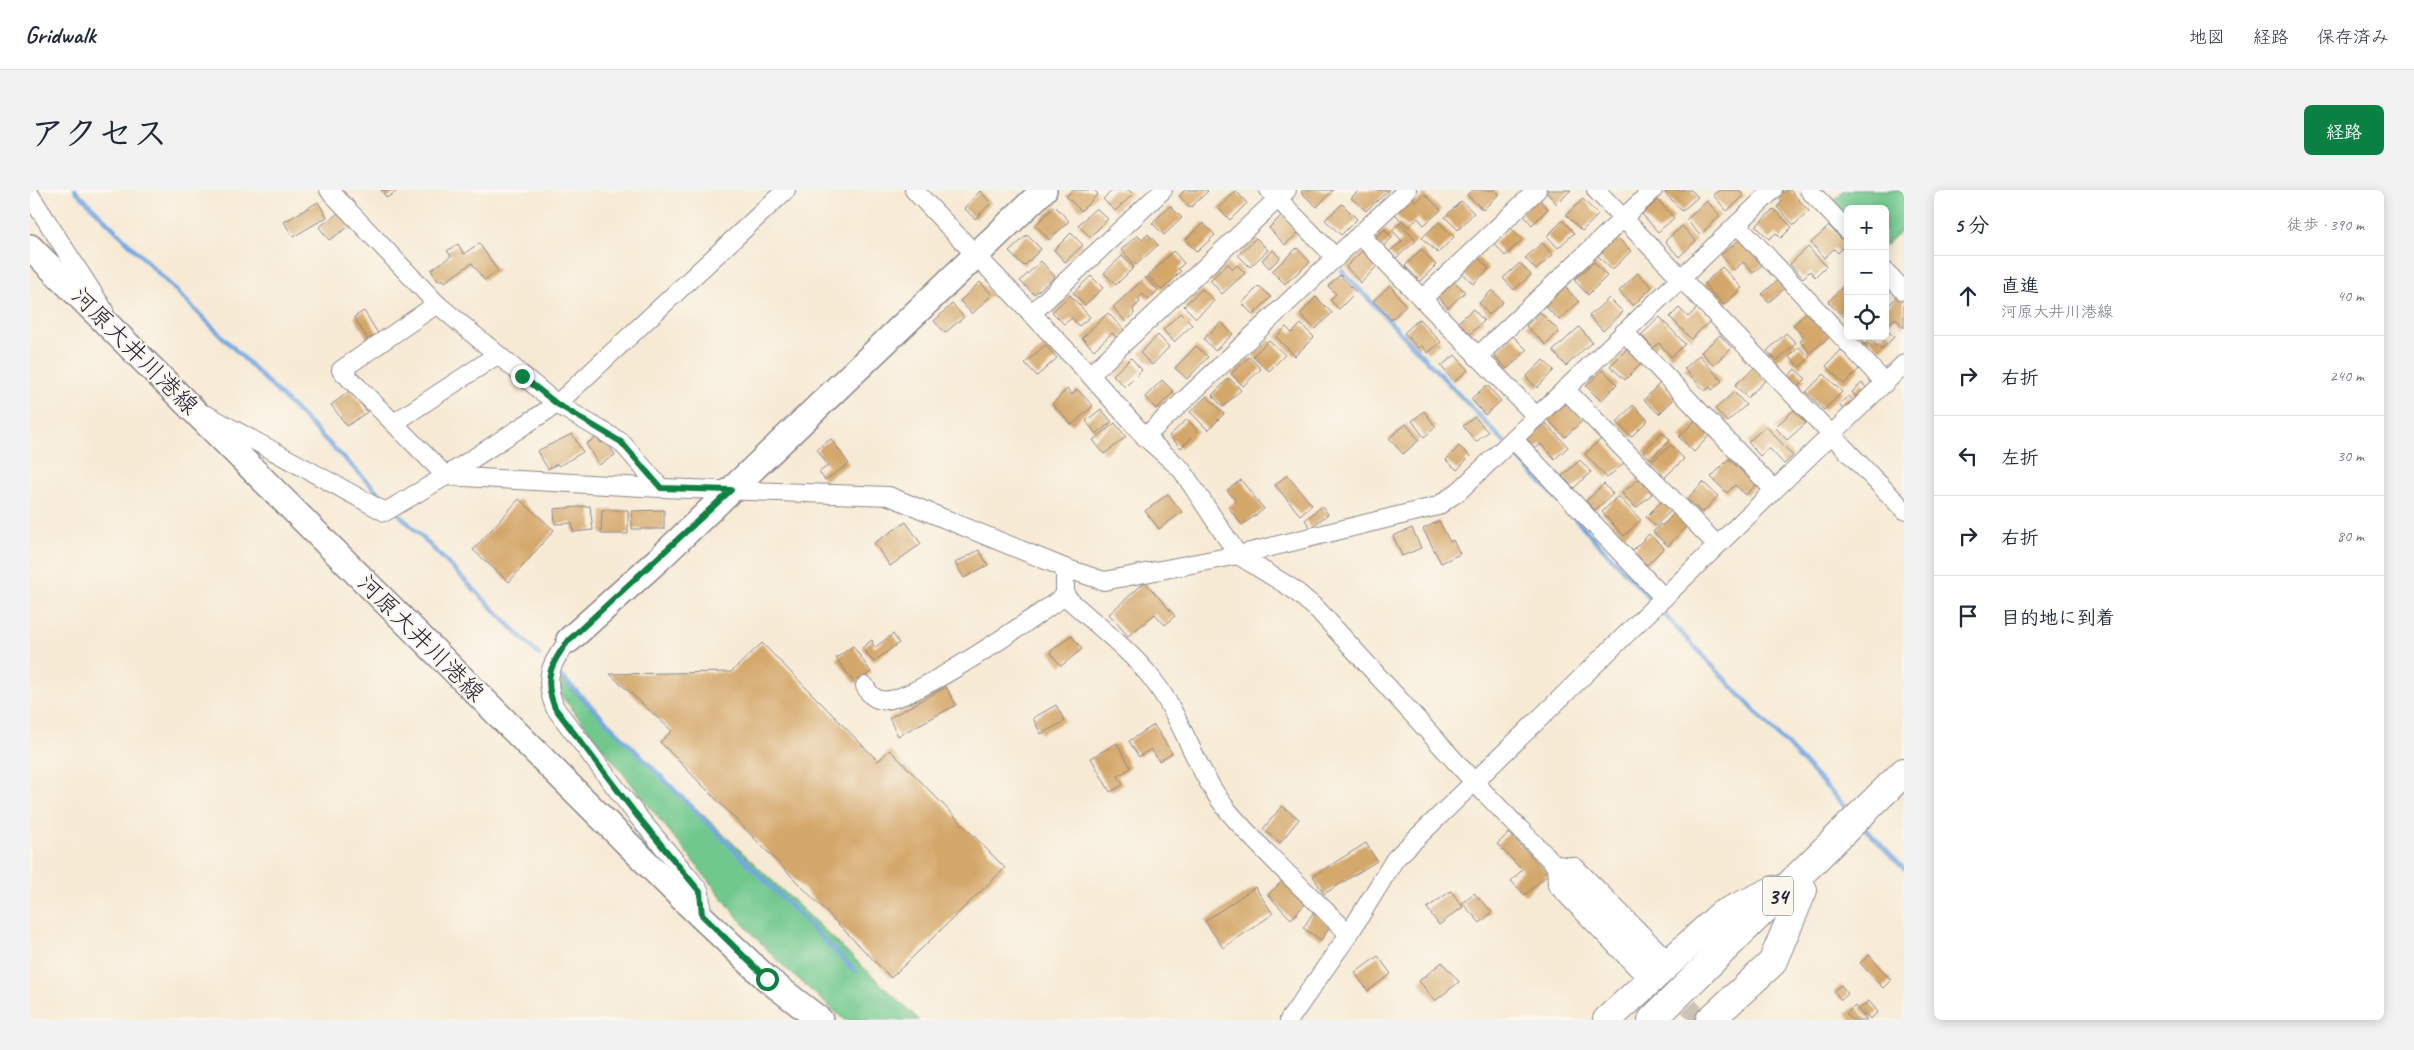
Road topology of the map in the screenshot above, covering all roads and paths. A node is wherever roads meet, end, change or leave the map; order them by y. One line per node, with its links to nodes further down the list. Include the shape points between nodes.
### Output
1 (329, 190): 25 (street)
2 (786, 190): 35 (street)
3 (914, 190): 19 (street)
4 (1044, 190): 19 (main road)
5 (1163, 190): 26 (street)
6 (1408, 190): 17 (street)
7 (1537, 190): 24 (street)
8 (1596, 190): 14 (street)
9 (1653, 190): 14 (street)
10 (1773, 190): 15 (street)
11 (1809, 190): 16 (street)
12 (1278, 193): 20 (street); 32 (street)
13 (30, 195): 28 (street)
14 (1623, 219): 22 (street); 30 (street)
15 (1737, 224): 22 (street); 33 (street)
16 (1844, 227)
17 (1360, 235): 20 (street); 24 (street)
18 (30, 247): 28 (main road, 河原大井川港線)
19 (975, 256): 26 (street); 44 (main road)
20 (1336, 258): 40 (street)
21 (1889, 275): 23 (street)
22 (1680, 277): 27 (street); 39 (street)
23 (1904, 291)
24 (1422, 299): 30 (street)
25 (436, 304): 29 (street); 38 (street, via 341,370)
26 (1031, 314): 32 (street)
27 (1624, 332): 34 (street); 45 (street)
28 (122, 338): 36 (main road, 河原大井川港線)
29 (497, 355): 35 (street); 38 (street)
30 (1477, 357): 37 (street)
31 (1904, 364): 33 (street)
32 (1090, 375): 40 (street)
33 (1885, 382): 39 (street)
34 (1565, 390): 37 (street); 47 (street)
35 (557, 404): 42 (street); 43 (street, via 621,442)
36 (192, 407): 42 (street, via 391,508); 59 (main road, 河原大井川港線, via 538,756)
37 (1537, 417): 41 (street)
38 (394, 423): 42 (street)
39 (1831, 435): 45 (street); 46 (street)
40 (1145, 437): 48 (street, via 1181,469)
41 (1513, 439): 48 (street, via 1460,491 1438,506); 51 (street)
42 (446, 476): 43 (street)
43 (661, 488): 44 (street)
44 (731, 490): 49 (street, via 889,496); 52 (main road)
45 (1774, 490): 47 (street)
46 (1904, 510)
47 (1717, 545): 51 (street)
48 (1238, 555): 49 (street, via 1104,581); 55 (street, via 1293,589 1318,610)
49 (1066, 568): 50 (street)
50 (1066, 596): 53 (street, via 938,679 901,697 883,700 871,696); 60 (street, via 1154,680 1228,811)
51 (1664, 598): 55 (street)
52 (569, 640): 59 (street, via 554,661 548,680 555,708 700,892)
53 (865, 686)
54 (1904, 772): 58 (main road, 34)
55 (1474, 782): 57 (street); 60 (street, via 1396,859)
56 (1904, 792): 58 (main road, 34)
57 (1556, 865): 61 (street, via 1575,867); 61 (street, via 1557,884)
58 (1798, 886): 61 (main road, via 1721,914); 62 (main road, via 1772,963); 66 (main road, 34); 67 (main road, 34)
59 (702, 915): 63 (main road, 河原大井川港線, via 767,979)
60 (1349, 934): 64 (street)
61 (1657, 969): 65 (main road)
62 (1712, 1019)
63 (820, 1020)
64 (1289, 1020)
65 (1607, 1020)
66 (1652, 1020)
67 (1671, 1020)

